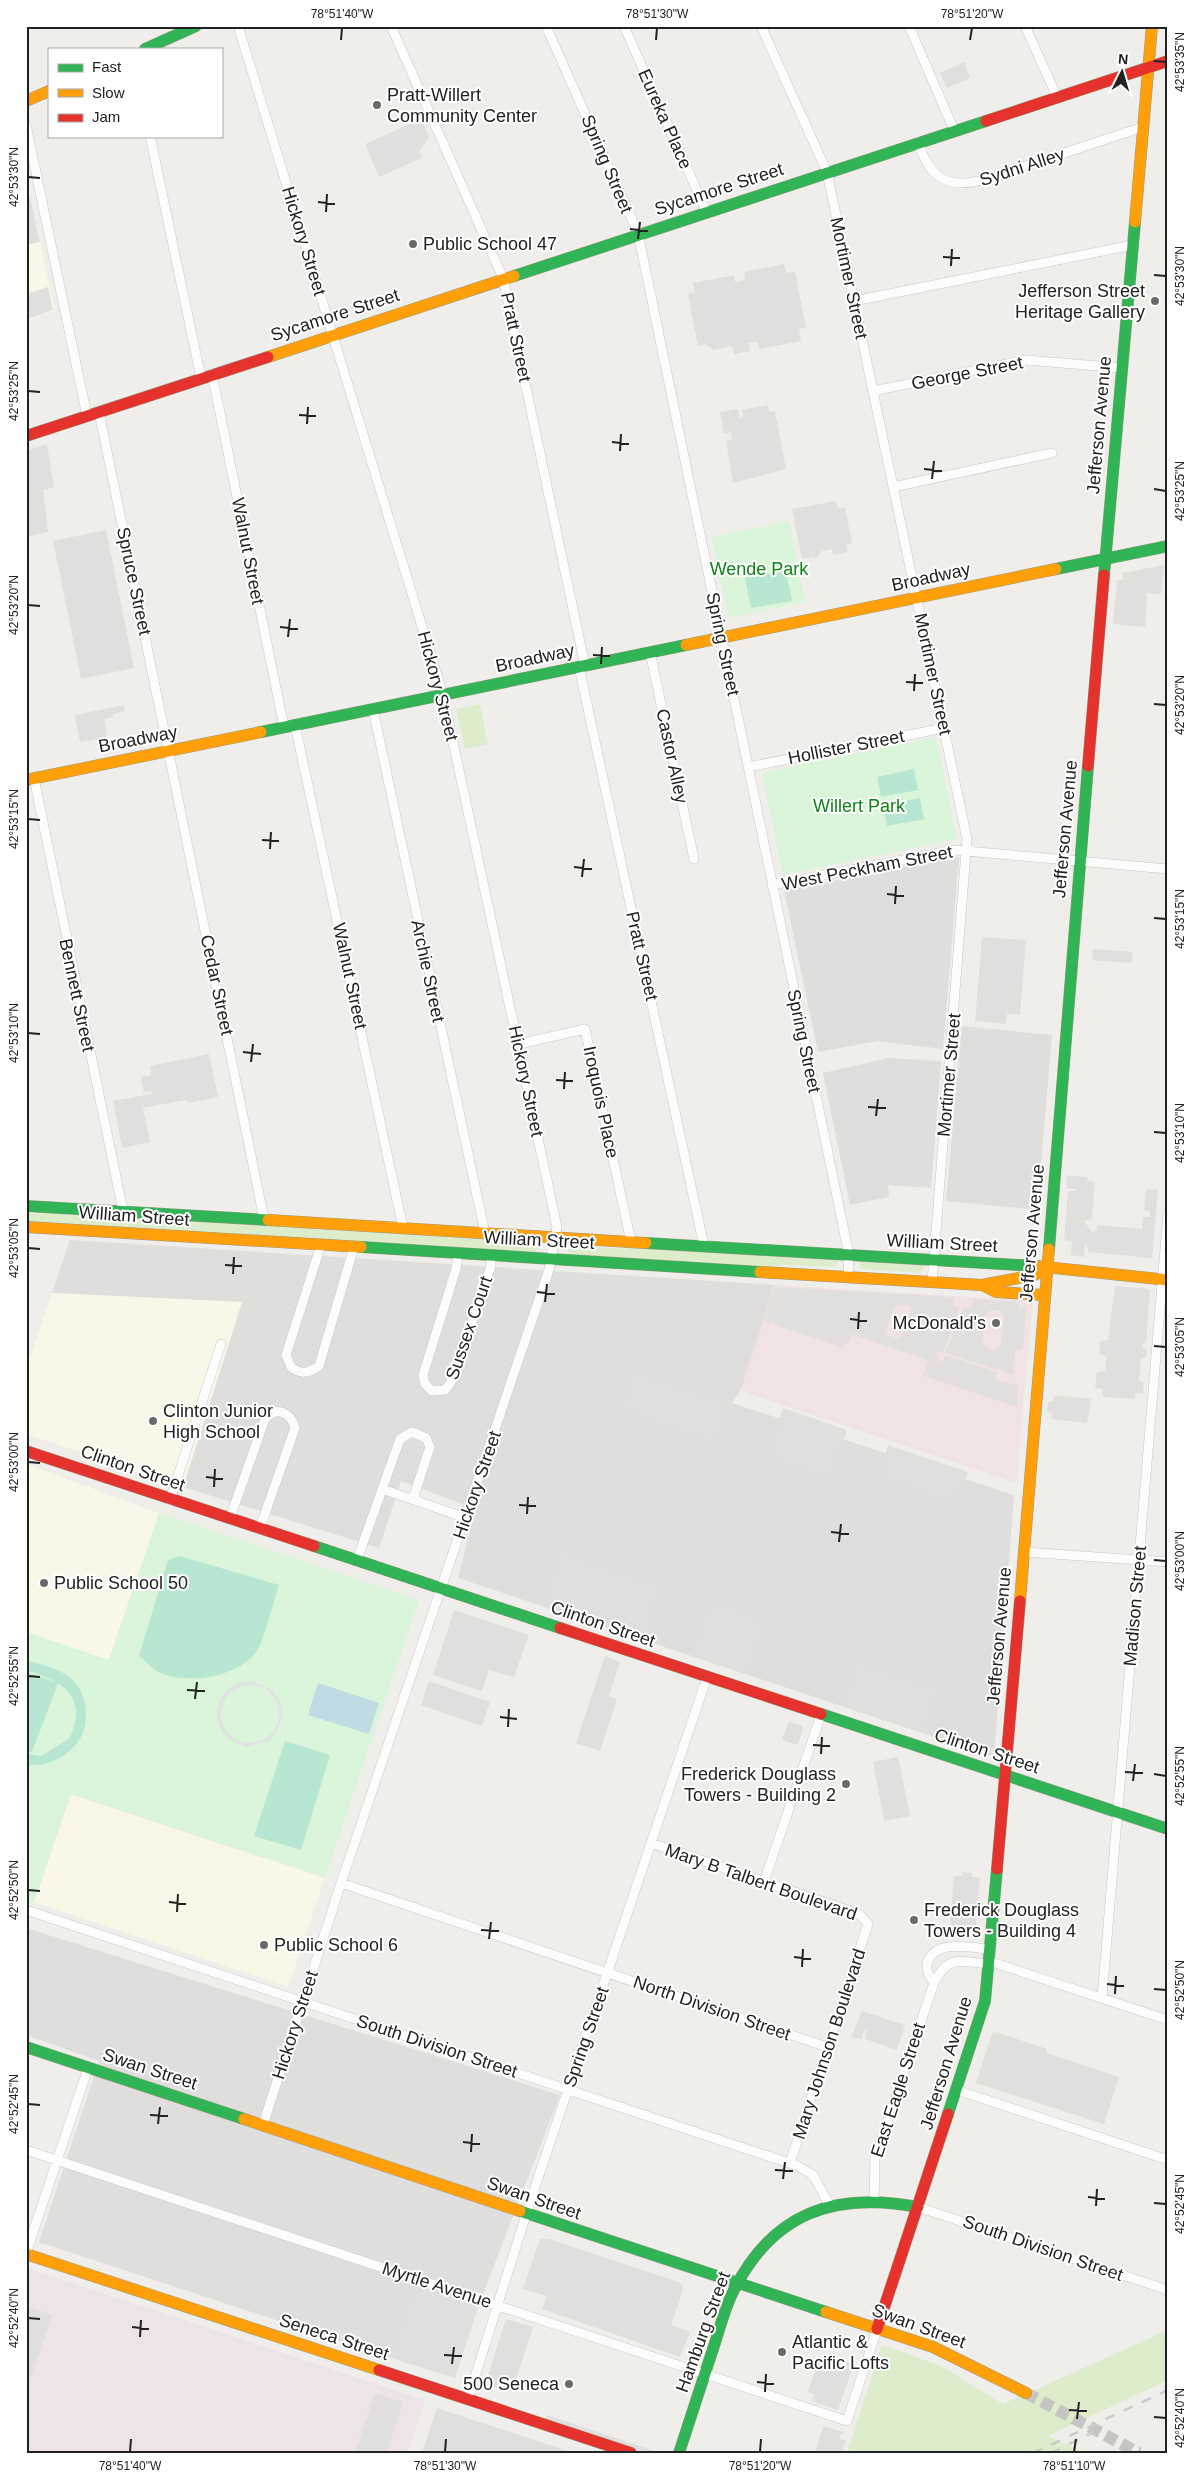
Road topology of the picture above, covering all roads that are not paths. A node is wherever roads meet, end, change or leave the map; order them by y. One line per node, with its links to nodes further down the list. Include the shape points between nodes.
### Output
1 (196, 26): 10 (main road)
2 (238, 26): 27 (street, Hickory Street)
3 (391, 26): 25 (street, Pratt Street)
4 (546, 26): 23 (street, Spring Street)
5 (624, 26): 22 (street, Eureka Place)
6 (761, 26): 21 (street, Mortimer Street)
7 (909, 26): 18 (street)
8 (1025, 26): 14 (street)
9 (1152, 26): 12 (main road, Jefferson Avenue)
10 (147, 48)
11 (1168, 61): 12 (main road, Sycamore Street)
12 (1148, 68): 14 (main road, Sycamore Street); 17 (main road, Jefferson Avenue)
13 (48, 91): 15 (main road)
14 (1057, 97): 18 (main road, Sycamore Street)
15 (27, 100)
16 (26, 125): 32 (street)
17 (1143, 127): 20 (street, Sydni Alley, via 986,180 965,184 934,173); 24 (main road, Jefferson Avenue)
18 (954, 130): 20 (main road, Sycamore Street)
19 (150, 138): 29 (street, Walnut Street)
20 (918, 142): 21 (main road, Sycamore Street)
21 (826, 172): 22 (main road, Sycamore Street); 26 (street, Mortimer Street)
22 (706, 211): 23 (main road, Sycamore Street)
23 (638, 234): 25 (main road, Sycamore Street); 39 (street, Spring Street)
24 (1133, 246): 26 (street); 28 (main road, Jefferson Avenue)
25 (503, 278): 27 (main road, Sycamore Street); 41 (street, Pratt Street)
26 (854, 301): 30 (street, Mortimer Street)
27 (333, 334): 29 (main road, Sycamore Street); 42 (street, Hickory Street)
28 (1122, 368): 30 (street, George Street, via 1026,360); 37 (main road, Jefferson Avenue)
29 (206, 376): 31 (main road, Sycamore Street); 44 (street, Walnut Street)
30 (873, 392): 35 (street, Mortimer Street)
31 (99, 412): 32 (main road, Sycamore Street); 46 (street, Spruce Street)
32 (87, 416): 33 (main road, Sycamore Street)
33 (26, 436)
34 (1052, 453): 35 (street)
35 (893, 486): 38 (street, Mortimer Street)
36 (1168, 546): 37 (main road, Broadway)
37 (1105, 559): 38 (main road, Broadway); 51 (main road, Jefferson Avenue)
38 (917, 598): 39 (main road, Broadway); 45 (street, Mortimer Street)
39 (722, 638): 40 (main road, Broadway); 47 (street, Spring Street)
40 (650, 652): 41 (main road, Broadway); 50 (street, Castor Alley)
41 (582, 666): 42 (main road, Broadway); 65 (street, Pratt Street)
42 (443, 695): 43 (main road, Broadway); 54 (street, Hickory Street)
43 (373, 709): 44 (main road, Broadway); 61 (street, Archie Street)
44 (290, 726): 46 (main road, Broadway); 60 (street, Walnut Street)
45 (944, 728): 47 (street, Hollister Street); 49 (street, Mortimer Street, via 967,840)
46 (168, 750): 48 (main road, Broadway); 58 (street, Cedar Street)
47 (748, 767): 53 (street, Spring Street)
48 (30, 779): 56 (street, Bennett Street)
49 (966, 851): 51 (street, West Peckham Street); 53 (street, West Peckham Street, via 955,850); 71 (street, Mortimer Street)
50 (694, 859)
51 (1080, 862): 52 (street, West Peckham Street); 72 (main road, Jefferson Avenue)
52 (1168, 869)
53 (772, 885): 69 (street, Spring Street)
54 (519, 1044): 62 (street, Hickory Street, via 557,1226); 63 (street, Iroquois Place, via 585,1029)
55 (26, 1206): 56 (main road, William Street)
56 (123, 1211): 58 (main road, William Street)
57 (1168, 1213): 74 (street, Madison Street)
58 (264, 1219): 60 (main road, William Street)
59 (26, 1227): 64 (main road, William Street)
60 (403, 1228): 61 (main road, William Street)
61 (485, 1233): 62 (main road, William Street)
62 (555, 1237): 63 (main road, William Street); 70 (street, Hickory Street)
63 (631, 1242): 65 (main road, William Street)
64 (321, 1245): 66 (main road, William Street); 66 (street, via 286,1355 291,1367 304,1373 318,1366)
65 (704, 1246): 69 (main road, William Street)
66 (354, 1247): 67 (main road, William Street)
67 (458, 1253): 68 (main road, William Street); 68 (street, Sussex Court, via 424,1375 424,1384 432,1391 445,1390 451,1382 491,1266)
68 (491, 1255): 70 (main road, William Street)
69 (849, 1255): 71 (main road, William Street); 73 (street, Spring Street)
70 (552, 1258): 73 (main road, William Street); 84 (street, Hickory Street)
71 (934, 1260): 72 (main road, William Street); 75 (street, Mortimer Street)
72 (1046, 1268): 74 (main road, William Street); 76 (main road, William Street, via 1034,1275); 77 (main road, Jefferson Avenue)
73 (848, 1276): 75 (main road, William Street)
74 (1165, 1280): 87 (street, Madison Street)
75 (932, 1282): 76 (main road, William Street)
76 (982, 1285): 77 (main road, via 996,1292)
77 (1044, 1295): 86 (main road, Jefferson Avenue)
78 (221, 1344): 82 (street)
79 (26, 1451): 82 (main road, Clinton Street)
80 (382, 1489): 81 (street); 81 (street, via 400,1439 406,1434 420,1434 430,1447); 88 (street)
81 (413, 1499): 84 (street)
82 (170, 1500): 83 (main road, Clinton Street)
83 (230, 1518): 85 (main road, Clinton Street); 85 (street, via 265,1419 276,1412 283,1412 292,1419 294,1428)
84 (466, 1518): 90 (street, Hickory Street)
85 (260, 1528): 88 (main road, Clinton Street)
86 (1024, 1552): 87 (street); 93 (main road, Jefferson Avenue)
87 (1138, 1559): 89 (street); 94 (street, Madison Street)
88 (358, 1560): 90 (main road, Clinton Street)
89 (1168, 1562)
90 (442, 1588): 91 (main road, Clinton Street); 98 (street, Hickory Street)
91 (708, 1678): 92 (main road, Clinton Street); 96 (street, Spring Street)
92 (821, 1715): 93 (main road, Clinton Street); 97 (street)
93 (1004, 1775): 94 (main road, Clinton Street); 101 (main road, Jefferson Avenue)
94 (1117, 1812): 95 (main road, Clinton Street); 104 (street, Madison Street)
95 (1168, 1829)
96 (651, 1843): 97 (street, Mary B Talbert Boulevard); 102 (street, Spring Street)
97 (764, 1882): 100 (street, Mary B Talbert Boulevard, via 859,1914)
98 (341, 1883): 102 (street, North Division Street); 105 (street, Hickory Street)
99 (26, 1910): 105 (street, South Division Street)
100 (868, 1924): 108 (street, Mary Johnson Boulevard)
101 (989, 1958): 103 (street, East Eagle Street, via 952,1962 944,1966); 103 (street, East Eagle Street, via 952,1946 939,1950 928,1963 928,1976); 104 (street, East Eagle Street); 111 (main road, Jefferson Avenue, via 984,2008)
102 (608, 1972): 108 (street, North Division Street); 110 (street, Spring Street)
103 (934, 1983): 117 (street, East Eagle Street, via 876,2154)
104 (1102, 1998): 106 (street, East Eagle Street)
105 (303, 2001): 110 (street, South Division Street); 112 (street, Hickory Street)
106 (1168, 2020)
107 (26, 2047): 109 (main road, Swan Street)
108 (827, 2047): 116 (street, Mary Johnson Boulevard)
109 (88, 2068): 112 (main road, Swan Street); 114 (street)
110 (568, 2090): 116 (street, South Division Street); 120 (street, Spring Street)
111 (957, 2090): 115 (street); 119 (main road, Jefferson Avenue)
112 (263, 2125): 120 (main road, Swan Street)
113 (26, 2150): 114 (street, Myrtle Avenue)
114 (57, 2160): 121 (street); 124 (street, Myrtle Avenue)
115 (1168, 2160)
116 (790, 2163): 118 (street, South Division Street, via 813,2175)
117 (874, 2200): 118 (main road, Hamburg Street); 119 (main road, Hamburg Street)
118 (829, 2204): 122 (main road, Hamburg Street, via 777,2231 752,2257)
119 (918, 2207): 123 (street, South Division Street); 125 (main road, Jefferson Avenue)
120 (526, 2214): 122 (main road, Swan Street); 124 (street, Spring Street)
121 (26, 2254): 128 (main road, Seneca Street)
122 (737, 2282): 125 (main road, Swan Street); 126 (main road, Hamburg Street)
123 (1168, 2290)
124 (498, 2305): 126 (street, Myrtle Avenue); 128 (street, Spring Street)
125 (877, 2329): 127 (main road, Swan Street, via 933,2347); 129 (street, Jefferson Avenue)
126 (705, 2374): 129 (street, Myrtle Avenue); 131 (main road, Hamburg Street)
127 (1026, 2393)
128 (468, 2399): 130 (main road, Seneca Street)
129 (847, 2421)
130 (631, 2453)
131 (679, 2453)

